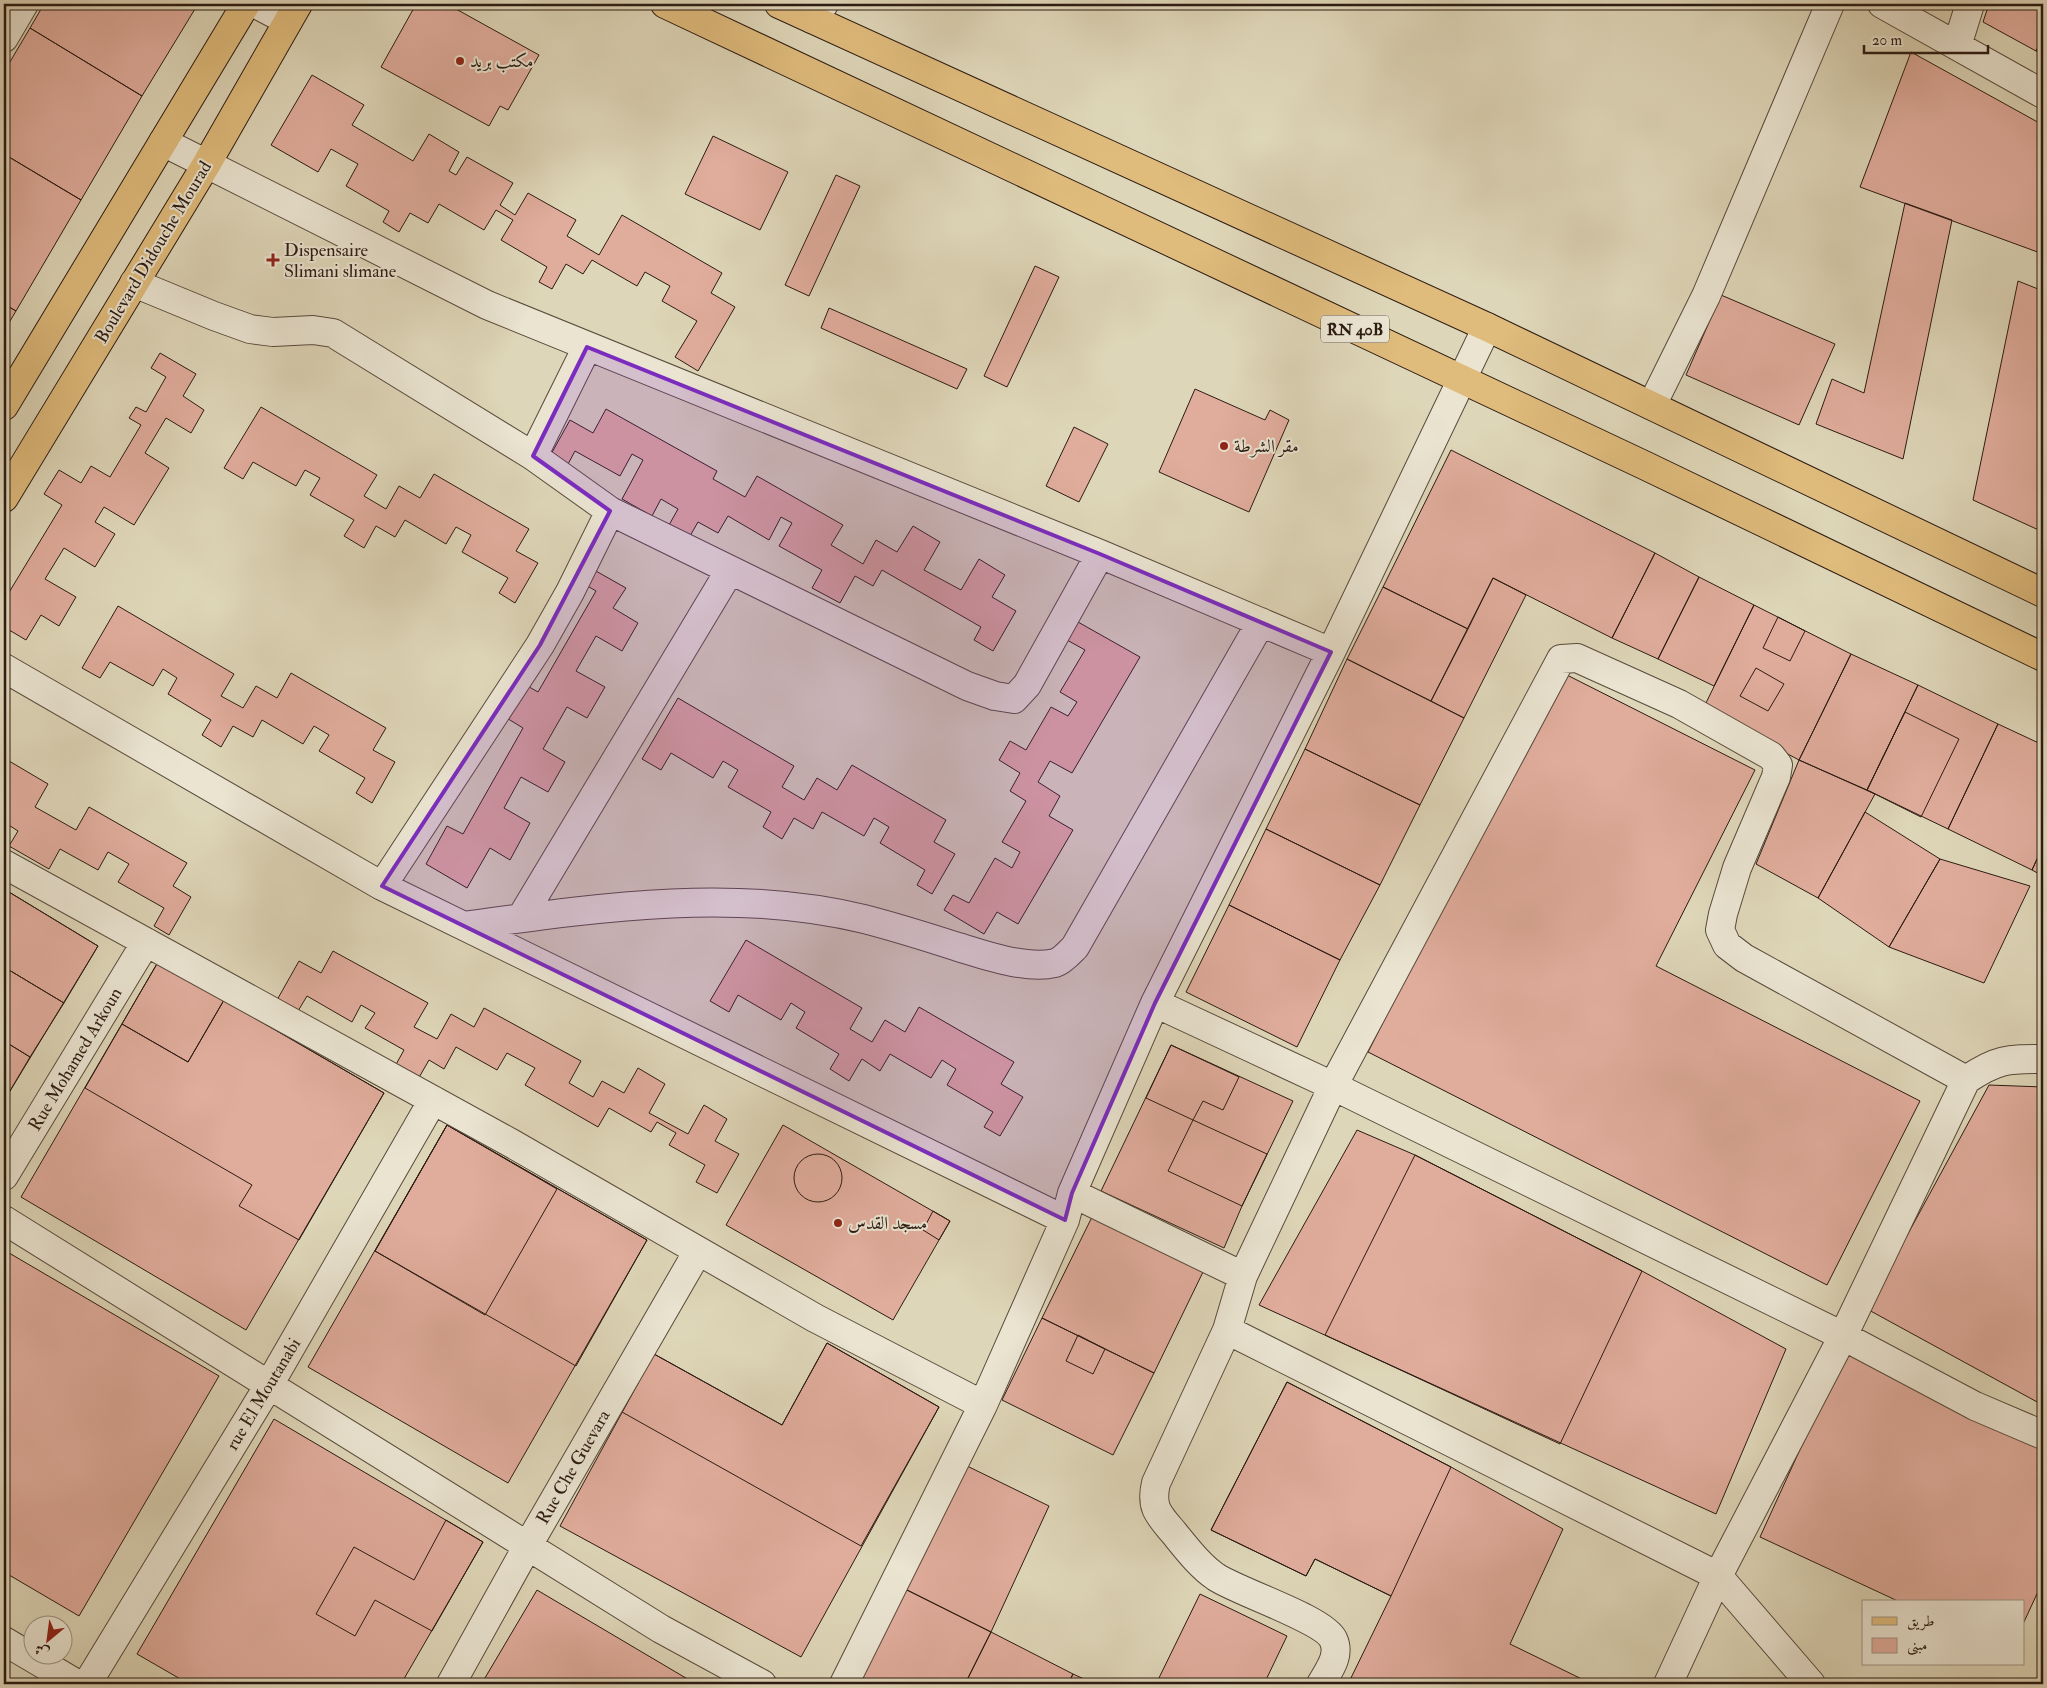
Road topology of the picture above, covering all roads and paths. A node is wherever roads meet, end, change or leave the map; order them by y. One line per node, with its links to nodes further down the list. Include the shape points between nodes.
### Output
1 (24, 4): 11 (street)
2 (246, 4): 14 (main road)
3 (256, 4): 9 (street)
4 (665, 4): 19 (main road, RN 40B)
5 (779, 4): 10 (main road)
6 (1830, 4): 20 (street, via 1706,296)
7 (1882, 4): 12 (street)
8 (1970, 4): 12 (street)
9 (292, 12): 15 (main road, Boulevard Didouche Mourad)
10 (818, 12): 17 (main road)
11 (4, 38)
12 (1957, 46): 13 (street)
13 (2043, 94)
14 (163, 142): 15 (street); 21 (main road)
15 (206, 165): 16 (main road, Boulevard Didouche Mourad); 18 (street, via 487,305)
16 (134, 283): 22 (street, via 250,328 273,332 313,330 333,333); 23 (main road, Boulevard Didouche Mourad)
17 (1487, 327): 19 (street); 20 (main road)
18 (587, 347): 22 (street); 25 (street)
19 (1462, 379): 29 (street); 30 (main road, RN 40B)
20 (1652, 405): 27 (main road)
21 (4, 406)
22 (533, 456): 24 (street)
23 (4, 498)
24 (610, 511): 26 (street); 33 (street, via 540,645)
25 (1100, 554): 26 (street, via 1027,686 1014,699 967,686); 28 (street)
26 (730, 570): 34 (street)
27 (2043, 593)
28 (1261, 622): 29 (street); 34 (street, via 1076,947 1056,963 1000,959 863,919 789,905 652,905)
29 (1331, 652): 37 (street)
30 (2043, 657)
31 (4, 668): 33 (street)
32 (4, 864): 36 (street)
33 (382, 886): 35 (street)
34 (521, 918): 35 (street)
35 (464, 926): 45 (street)
36 (146, 942): 41 (street); 42 (street, Rue Mohamed Arkoun)
37 (1155, 1003): 40 (street); 43 (street)
38 (2043, 1058): 39 (street, via 2010,1059 1988,1065)
39 (1966, 1080): 40 (street, via 1744,958 1727,945 1720,930 1723,914 1737,868 1776,777 1778,765 1771,756 1679,704 1577,658 1566,658 1560,659 1556,666); 49 (street)
40 (1333, 1086): 47 (street); 49 (street)
41 (433, 1100): 46 (street); 50 (street, rue El Moutanabi)
42 (4, 1176)
43 (1072, 1193): 45 (street); 47 (street)
44 (4, 1220): 50 (street)
45 (1065, 1220): 51 (street)
46 (698, 1251): 51 (street, via 815,1318); 53 (street, Rue Che Guevara)
47 (1243, 1276): 48 (street)
48 (1228, 1330): 54 (street); 61 (street, via 1156,1483 1152,1497 1155,1509 1188,1550 1215,1576 1328,1631 1334,1640 1336,1658)
49 (1843, 1336): 52 (street, via 1975,1406); 54 (street)
50 (269, 1386): 53 (street); 57 (street, rue El Moutanabi)
51 (983, 1405): 60 (street)
52 (2043, 1435)
53 (527, 1547): 58 (street, Rue Che Guevara); 59 (street, via 661,1629)
54 (1718, 1576): 62 (street); 63 (street)
55 (4, 1641): 56 (street)
56 (77, 1684)
57 (87, 1684)
58 (452, 1684)
59 (762, 1684)
60 (844, 1684)
61 (1321, 1684)
62 (1668, 1684)
63 (1811, 1684)

